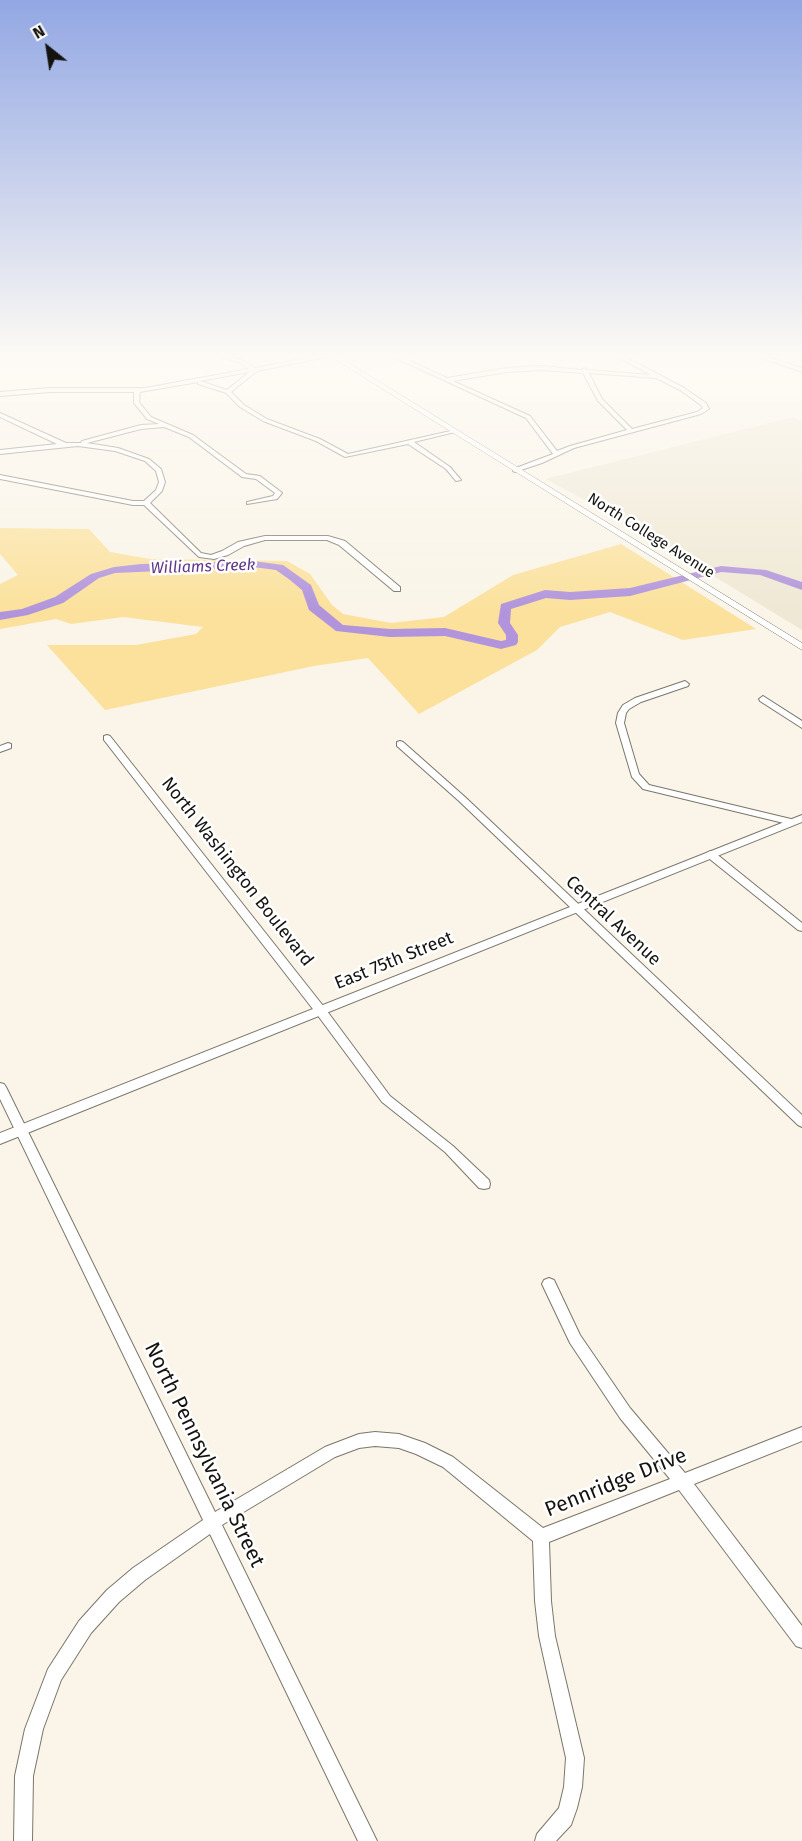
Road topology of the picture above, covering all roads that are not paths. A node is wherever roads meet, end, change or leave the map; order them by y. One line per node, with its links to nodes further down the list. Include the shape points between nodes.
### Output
1 (56, 441): 10 (street)
2 (89, 441): 9 (street)
3 (198, 441): 17 (street, via 244,476 258,477 279,493 275,498)
4 (321, 441): 5 (street, via 347,456)
5 (408, 441): 15 (street, via 448,468)
6 (469, 441): 13 (main road, North College Avenue)
7 (546, 441): 12 (street)
8 (595, 441): 12 (street)
9 (78, 444): 10 (street); 16 (street, via 126,452 157,467 162,484)
10 (65, 445): 11 (street)
11 (0, 452)
12 (556, 454): 13 (street)
13 (515, 470): 19 (main road, North College Avenue)
14 (0, 477): 16 (street)
15 (458, 480)
16 (146, 503): 18 (street, via 199,555 211,557 265,538 328,538 342,543)
17 (249, 503)
18 (397, 589)
19 (802, 647)
20 (685, 684): 25 (street, via 638,700 621,713 620,723 635,775 646,787)
21 (764, 699): 22 (street)
22 (802, 725)
23 (107, 738): 29 (street, North Washington Boulevard)
24 (400, 744): 27 (street, Central Avenue)
25 (797, 820): 26 (street, East 75th Street)
26 (710, 854): 27 (street, East 75th Street); 28 (street)
27 (574, 907): 29 (street, East 75th Street); 31 (street, Central Avenue)
28 (802, 928)
29 (320, 1010): 32 (street, East 75th Street); 34 (street, North Washington Boulevard, via 386,1099 449,1149)
30 (0, 1088): 32 (street, North Pennsylvania Street)
31 (802, 1122)
32 (21, 1130): 33 (street, East 75th Street); 38 (street, North Pennsylvania Street)
33 (0, 1139)
34 (484, 1184)
35 (549, 1284): 37 (street, via 571,1332 594,1369)
36 (802, 1434): 37 (street, Pennridge Drive)
37 (681, 1480): 39 (street, Pennridge Drive); 40 (street)
38 (213, 1522): 39 (street, via 337,1448 383,1439 441,1457); 41 (street, via 113,1596 85,1627 61,1663 40,1708 28,1750 22,1789); 42 (street, North Pennsylvania Street)
39 (541, 1537): 43 (street, Pennridge Drive, via 547,1636 575,1767 564,1818)
40 (802, 1640)
41 (23, 1841)
42 (368, 1841)
43 (544, 1841)

